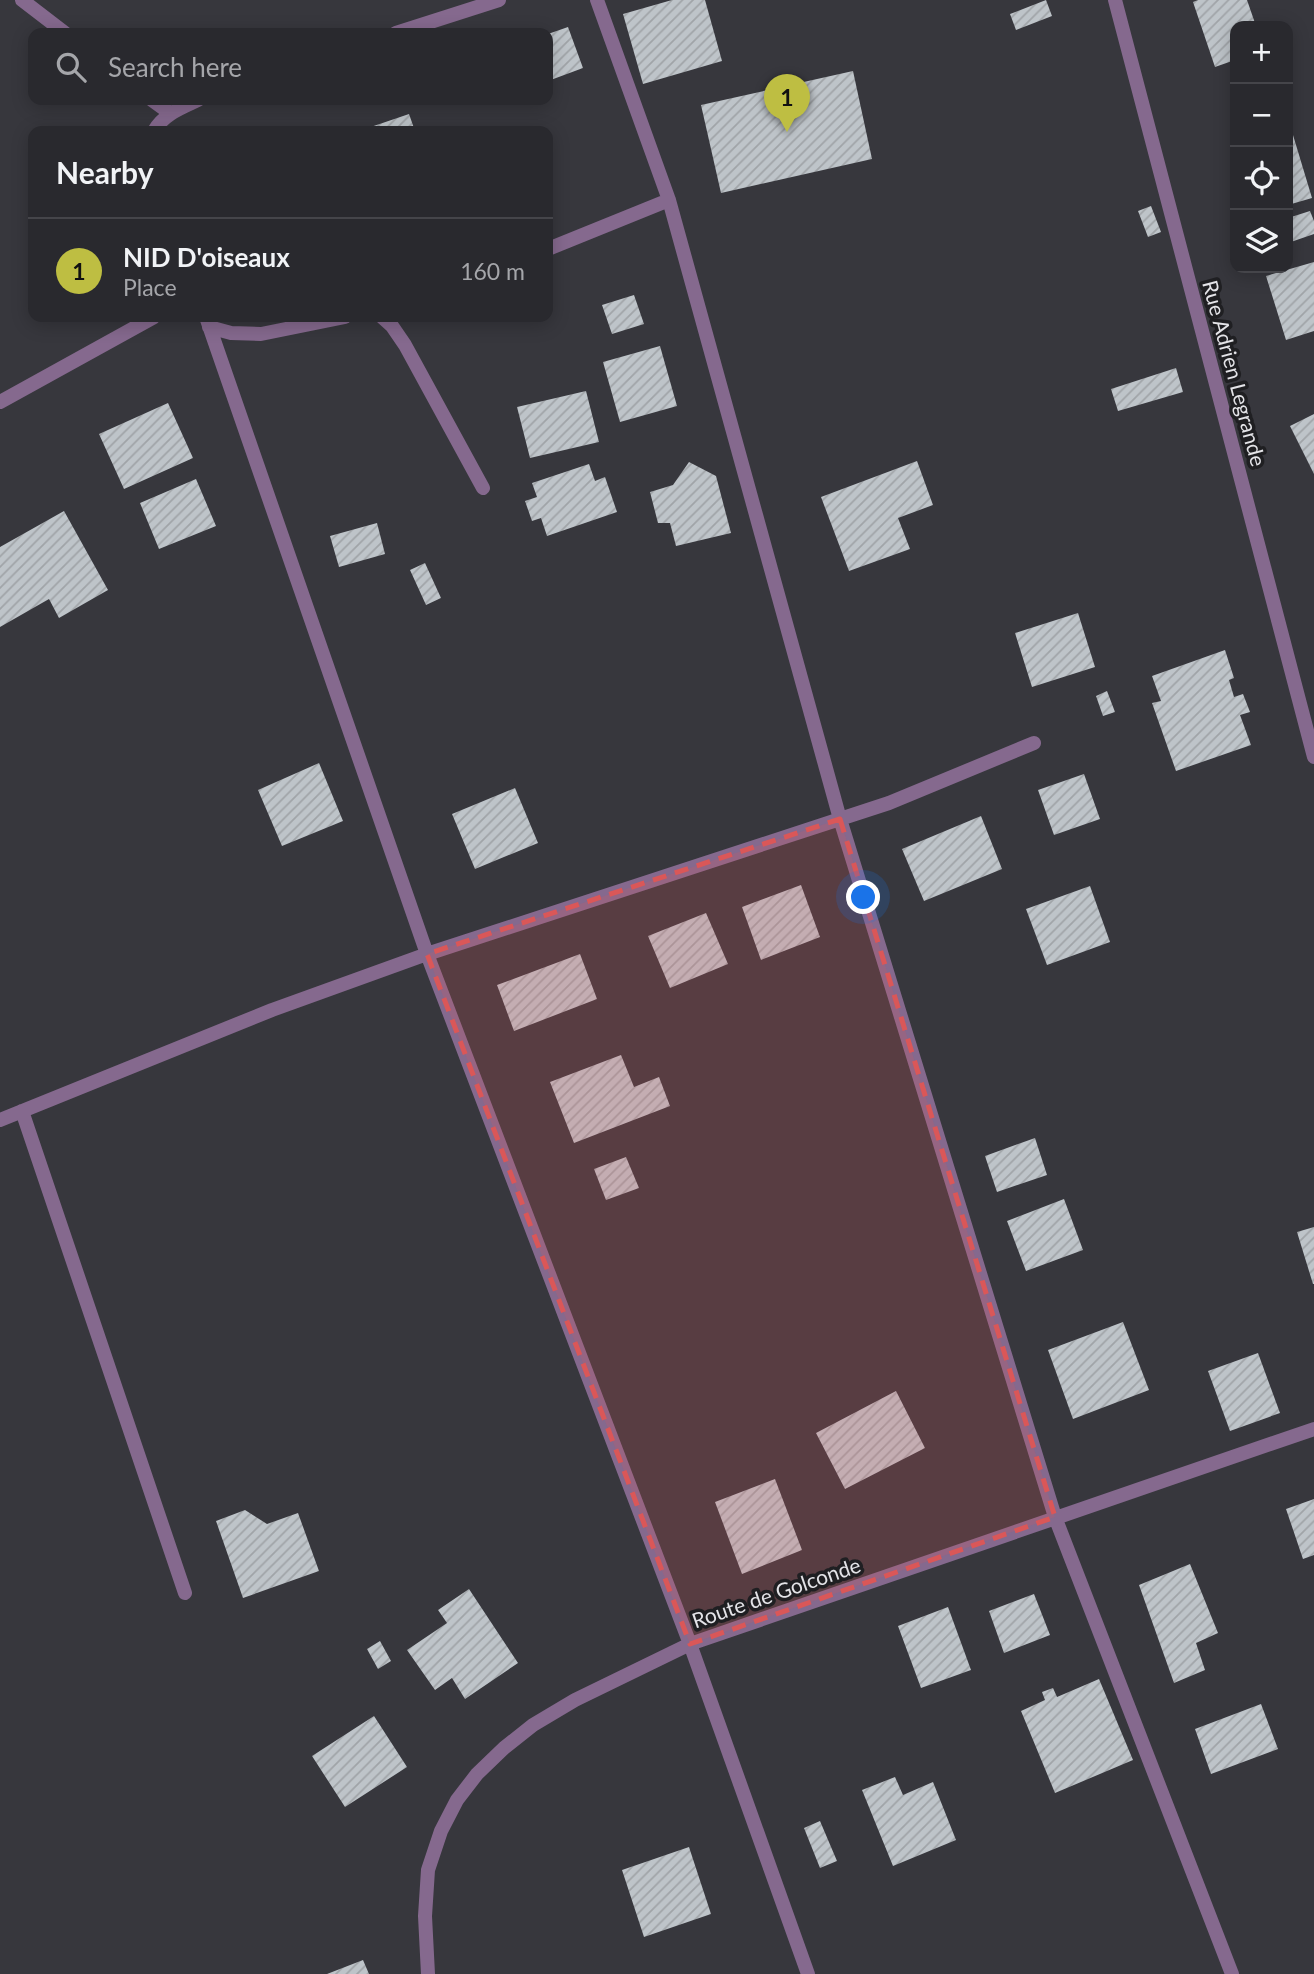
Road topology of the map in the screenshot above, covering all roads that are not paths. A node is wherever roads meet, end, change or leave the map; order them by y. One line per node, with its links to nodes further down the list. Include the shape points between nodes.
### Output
1 (22, 0): 5 (street)
2 (499, 0): 6 (street)
3 (597, 0): 11 (street)
4 (1115, 0): 20 (street, Rue Adrien Legrande)
5 (58, 28)
6 (412, 28)
7 (159, 105): 9 (street)
8 (187, 105): 9 (street)
9 (170, 113): 10 (street)
10 (157, 126)
11 (669, 200): 12 (street); 21 (street)
12 (553, 247)
13 (145, 322): 17 (street)
14 (207, 322): 15 (street, via 231,332 261,334); 22 (street)
15 (320, 322)
16 (388, 322): 18 (street)
17 (0, 402)
18 (483, 488)
19 (1034, 743): 21 (street)
20 (1314, 757)
21 (840, 819): 22 (street); 26 (street)
22 (428, 954): 23 (street, via 272,1010); 28 (street)
23 (22, 1111): 24 (street); 27 (street)
24 (0, 1120)
25 (1314, 1429): 26 (street, Route de Golconde)
26 (1055, 1517): 28 (street, Route de Golconde); 31 (street)
27 (185, 1593)
28 (690, 1644): 29 (street, Route de Golconde, via 533,1725 477,1774 441,1831 428,1870); 30 (street)
29 (428, 1974)
30 (808, 1974)
31 (1232, 1974)

